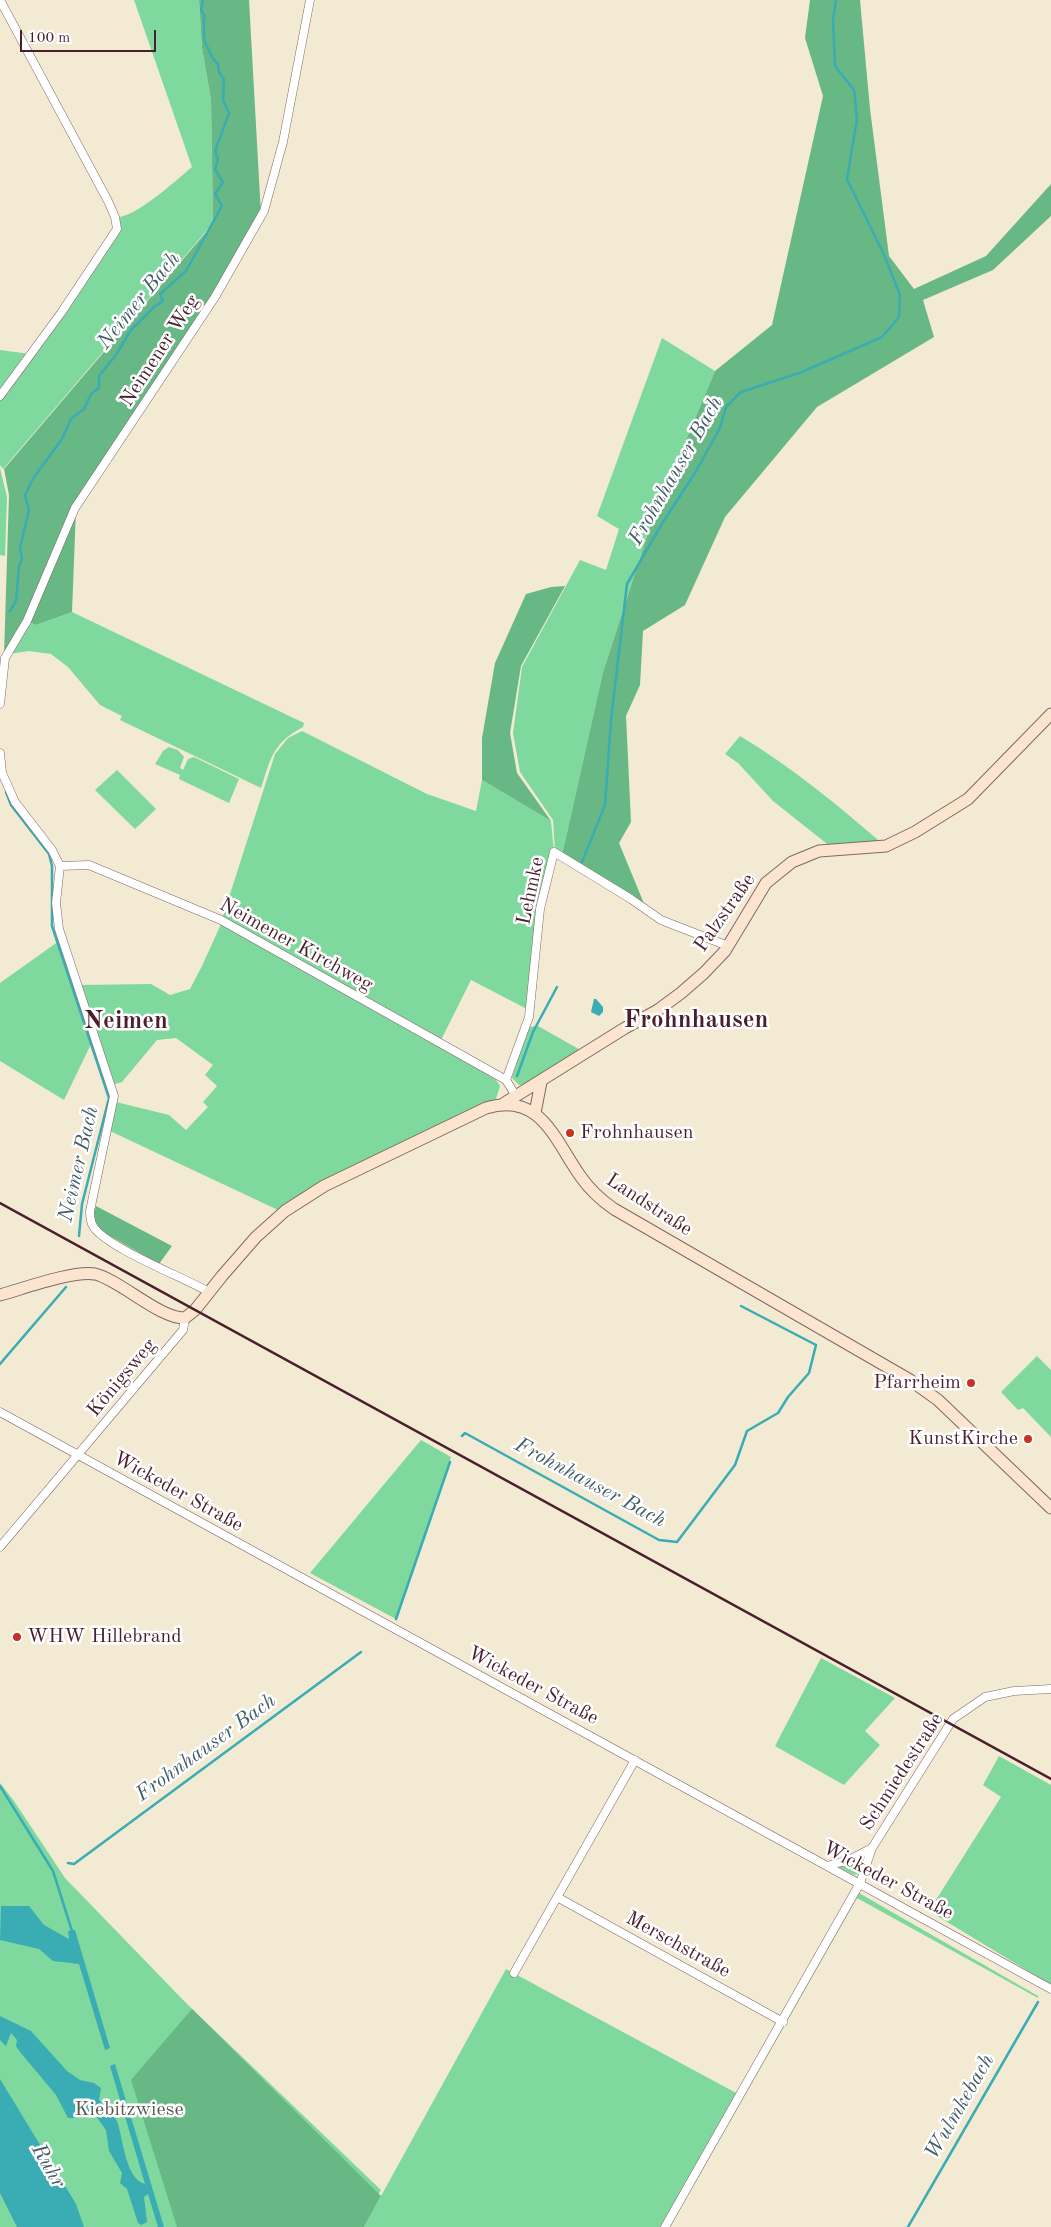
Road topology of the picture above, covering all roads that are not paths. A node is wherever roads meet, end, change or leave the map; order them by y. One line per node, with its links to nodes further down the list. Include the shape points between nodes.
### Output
1 (0, 0): 3 (street, via 108,200 116,217 117,229)
2 (310, 0): 4 (street, Neimener Weg, via 283,142 264,210 215,297 76,508 27,621 4,658)
3 (0, 396)
4 (0, 704)
5 (1051, 714): 8 (main road, Palzstraße, via 968,799 915,832 886,846 819,851 792,862 766,883)
6 (0, 753): 7 (street, via 2,774 15,802 52,850)
7 (60, 866): 9 (street, Neimener Kirchweg, via 89,865 221,920); 14 (street, via 56,902 59,929 114,1096 90,1219 105,1238)
8 (728, 946): 9 (street, Lehmke, via 661,920 554,852 540,909 529,1017); 10 (main road, Palzstraße, via 704,973 658,1010)
9 (506, 1080): 11 (street)
10 (541, 1082): 11 (main road, Palzstraße); 13 (main road)
11 (516, 1096): 12 (main road, Palzstraße)
12 (503, 1104): 13 (main road, via 522,1106); 14 (main road, via 486,1108 316,1191 285,1211 256,1237)
13 (535, 1113): 19 (main road, Landstraße, via 585,1183 607,1204 643,1228 910,1380 938,1400)
14 (209, 1292): 16 (main road)
15 (0, 1295): 16 (main road, via 75,1275 91,1274 172,1316)
16 (185, 1318): 18 (street, Königsweg, via 183,1330)
17 (0, 1412): 18 (street, Wickeder Straße)
18 (77, 1455): 20 (street, Königsweg); 21 (street, Wickeder Straße)
19 (1051, 1508)
20 (0, 1547)
21 (395, 1630): 22 (street); 24 (street, Wickeder Straße)
22 (389, 1637)
23 (1051, 1689): 25 (street, Schmiedestraße, via 985,1697 953,1719)
24 (634, 1760): 26 (street, Wickeder Straße); 28 (street)
25 (872, 1848): 26 (street, via 849,1860); 27 (street, Schmiedestraße)
26 (827, 1866): 27 (street, Wickeder Straße)
27 (860, 1883): 30 (street, Wickeder Straße); 31 (street)
28 (557, 1897): 29 (street); 31 (street, Merschstraße)
29 (514, 1973)
30 (1051, 1989)
31 (783, 2022): 32 (street)
32 (665, 2227)

